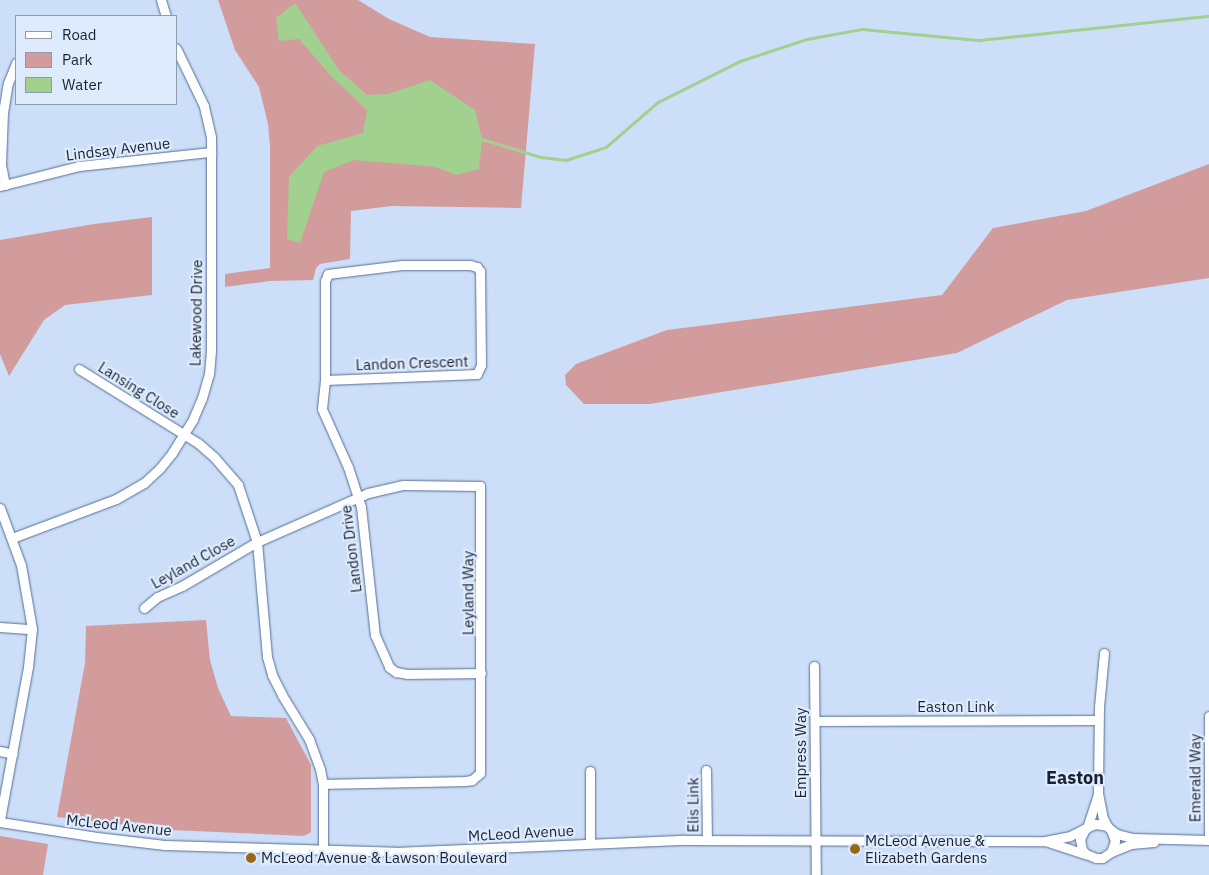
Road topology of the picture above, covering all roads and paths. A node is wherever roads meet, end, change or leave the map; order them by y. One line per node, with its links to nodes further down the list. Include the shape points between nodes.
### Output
1 (161, 0): 2 (street)
2 (166, 15)
3 (178, 52): 5 (street, Lakewood Drive, via 204,106)
4 (15, 65): 6 (street, via 3,112)
5 (211, 152): 6 (street, Lindsay Avenue, via 78,166); 10 (street, Lakewood Drive, via 209,374 202,398)
6 (3, 186)
7 (326, 278): 9 (street, Landon Drive); 9 (street, Landon Crescent, via 336,272 402,264 477,267 480,271 481,366 477,374)
8 (80, 369): 10 (street, Lansing Close)
9 (325, 380): 11 (street, Landon Drive, via 322,409)
10 (184, 434): 13 (street, Lakewood Drive, via 160,468 116,499); 14 (street, Lansing Close, via 230,473 244,499)
11 (358, 497): 14 (street, Leyland Way); 20 (street, Landon Drive, via 366,540 375,634 389,667 408,674); 20 (street, Leyland Way, via 403,485 480,486)
12 (0, 508): 13 (street)
13 (12, 538): 17 (street, via 26,587)
14 (258, 542): 15 (street, Leyland Close); 28 (street, Lansing Close, via 267,657 279,688 310,739)
15 (144, 608)
16 (0, 627): 17 (street)
17 (32, 629): 25 (street)
18 (1104, 653): 22 (street)
19 (814, 666): 23 (street, Empress Way)
20 (482, 673): 28 (street, Leyland Way, via 482,764 478,776 465,781)
21 (1209, 716): 36 (street, Emerald Way)
22 (1098, 720): 23 (street, Easton Link); 29 (street)
23 (815, 721): 34 (street, Empress Way)
24 (0, 751): 25 (street)
25 (12, 754): 30 (street)
26 (706, 770): 33 (street, Elis Link)
27 (590, 771): 38 (street)
28 (323, 784): 39 (street, Lansing Close)
29 (1098, 794): 31 (street); 32 (street, via 1103,818)
30 (0, 821): 39 (street, McLeod Avenue, via 97,838 165,845)
31 (1086, 828): 32 (street, McLeod Avenue, via 1096,824); 37 (street, McLeod Avenue, via 1070,836); 41 (street, via 1080,844)
32 (1109, 828): 35 (street, McLeod Avenue, via 1123,836); 40 (street, via 1115,841)
33 (707, 840): 34 (street, McLeod Avenue); 38 (street, McLeod Avenue)
34 (816, 840): 37 (street, McLeod Avenue); 42 (street, Empress Way)
35 (1159, 840): 36 (street, McLeod Avenue); 40 (street, McLeod Avenue, via 1131,844)
36 (1209, 840)
37 (1045, 841): 41 (street, McLeod Avenue)
38 (590, 842): 39 (street, McLeod Avenue, via 433,851)
39 (323, 851)
40 (1111, 852): 41 (street, McLeod Avenue, via 1096,858)
41 (1086, 854)
42 (816, 875)

